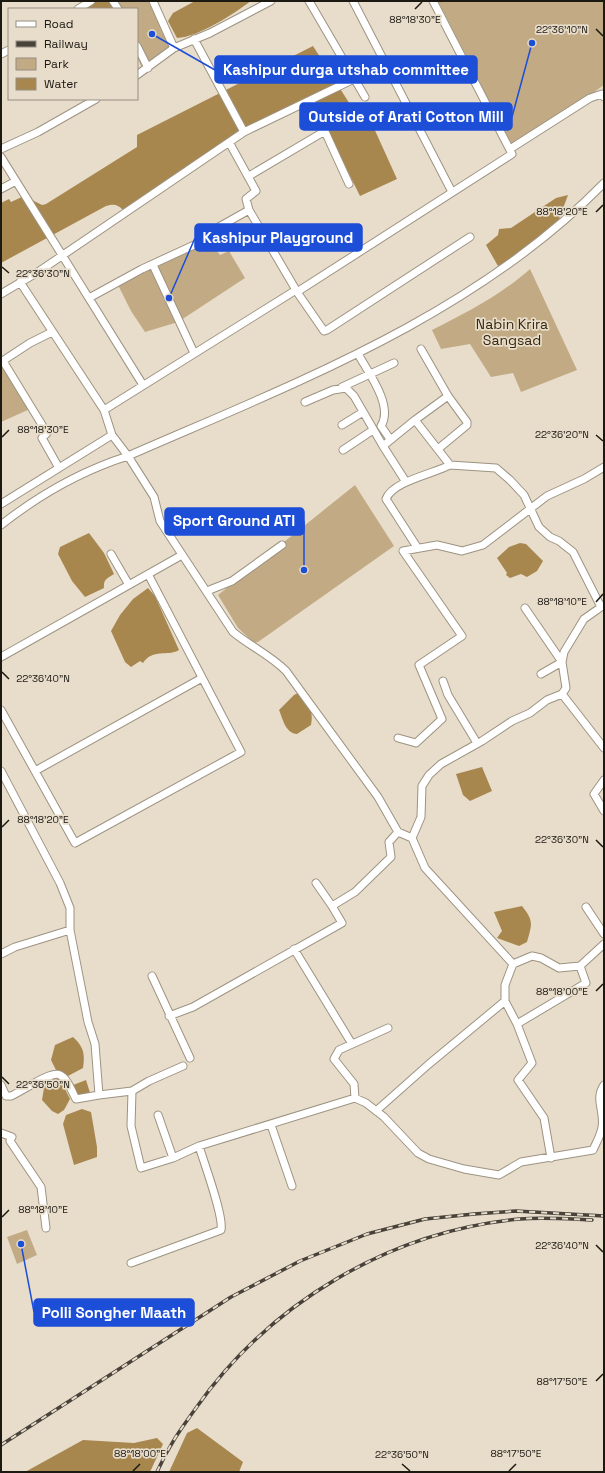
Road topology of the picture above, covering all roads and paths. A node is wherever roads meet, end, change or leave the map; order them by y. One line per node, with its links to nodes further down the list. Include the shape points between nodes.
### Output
1 (91, 1): 8 (street)
2 (153, 1): 11 (street)
3 (271, 1): 7 (street)
4 (309, 1): 14 (street)
5 (353, 1): 30 (street)
6 (433, 1): 22 (street)
7 (259, 4): 9 (street)
8 (80, 8)
9 (194, 40): 11 (street); 20 (street)
10 (138, 48): 12 (street)
11 (174, 48): 12 (street)
12 (148, 68): 13 (street)
13 (138, 75)
14 (354, 79): 15 (street); 18 (street)
15 (365, 96)
16 (604, 97): 22 (street, via 602,94 590,98)
17 (94, 100): 23 (street)
18 (311, 101): 19 (street); 20 (street)
19 (325, 131): 25 (street); 28 (street)
20 (244, 132): 21 (street)
21 (229, 142): 25 (street); 33 (street)
22 (510, 149): 30 (street, via 512,154)
23 (1, 150)
24 (1, 157): 26 (street)
25 (248, 176): 31 (street, via 256,191 246,199)
26 (16, 181): 29 (street); 33 (street)
27 (604, 183): 42 (street, via 577,210 490,279)
28 (349, 184)
29 (1, 189)
30 (452, 192): 36 (street)
31 (248, 210): 34 (street, via 217,228 205,240); 36 (street)
32 (470, 237): 36 (street, via 324,331)
33 (62, 255): 35 (street); 38 (street)
34 (153, 265): 38 (street); 41 (street)
35 (20, 282): 37 (street); 39 (street)
36 (296, 291): 41 (street)
37 (1, 294)
38 (89, 298): 46 (street)
39 (52, 332): 43 (street); 50 (street)
40 (421, 349): 48 (street)
41 (194, 354): 46 (street)
42 (358, 354): 45 (street); 60 (street)
43 (2, 362): 63 (street, via 47,432 42,438)
44 (394, 363): 45 (street)
45 (370, 374): 47 (street); 56 (street, via 382,397 386,414 381,426)
46 (143, 385): 50 (street)
47 (342, 387): 49 (street); 51 (street, via 350,391)
48 (448, 396): 52 (street); 58 (street, via 467,425)
49 (306, 402)
50 (104, 410): 55 (street)
51 (363, 412): 53 (street); 54 (street)
52 (415, 420): 56 (street); 58 (street)
53 (342, 425)
54 (373, 430): 57 (street); 59 (street)
55 (112, 435): 60 (street); 63 (street)
56 (390, 439): 57 (street)
57 (383, 446): 64 (street)
58 (438, 448): 61 (street)
59 (343, 450)
60 (128, 456): 67 (street, via 72,479 23,507); 71 (street, via 154,498 160,521)
61 (450, 465): 64 (street); 66 (street, via 496,468 524,496)
62 (604, 467): 66 (street, via 547,496)
63 (58, 468): 65 (street)
64 (406, 482): 69 (street, via 392,490 386,499)
65 (1, 504)
66 (530, 509): 69 (street, via 505,530 474,549 462,551 437,545); 75 (street, via 539,527 573,552)
67 (1, 525)
68 (282, 545): 74 (street, via 232,581)
69 (418, 547): 84 (street, via 403,551 462,636 419,665 442,719 416,743)
70 (111, 554): 73 (street)
71 (182, 555): 72 (street); 74 (street)
72 (148, 574): 73 (street); 80 (street)
73 (129, 585): 77 (street)
74 (207, 591): 91 (street, via 233,632 273,658 286,671 378,797)
75 (602, 606): 78 (street, via 584,619 564,652)
76 (525, 608): 78 (street)
77 (1, 657)
78 (562, 662): 79 (street); 82 (street, via 566,688)
79 (541, 674)
80 (202, 678): 88 (street); 88 (street, via 241,752 75,843)
81 (443, 681): 85 (street, via 448,695)
82 (562, 694): 85 (street, via 547,700 530,713); 86 (street)
83 (1, 710): 88 (street)
84 (398, 738)
85 (477, 743): 92 (street, via 441,764 429,775 422,786 421,817)
86 (604, 748)
87 (1, 771): 96 (street, via 60,883 70,908)
88 (35, 772)
89 (604, 780): 90 (street, via 594,794)
90 (604, 810)
91 (398, 832): 92 (street); 94 (street, via 389,842 391,857 355,892)
92 (412, 838): 101 (street, via 425,868)
93 (316, 883): 94 (street)
94 (332, 906): 99 (street, via 342,923)
95 (586, 907): 97 (street)
96 (70, 930): 100 (street); 114 (street, via 88,1022 95,1044)
97 (604, 934)
98 (604, 944): 102 (street)
99 (294, 949): 105 (street, via 193,1007); 108 (street)
100 (1, 954)
101 (513, 964): 102 (street, via 532,956 559,968); 104 (street, via 505,985)
102 (580, 966): 106 (street, via 586,983)
103 (152, 976): 105 (street)
104 (505, 1002): 106 (street); 116 (street)
105 (169, 1016): 109 (street)
106 (517, 1024): 122 (street, via 532,1063 518,1080 544,1118)
107 (388, 1028): 108 (street)
108 (352, 1044): 115 (street, via 339,1050 334,1059 354,1084)
109 (190, 1058)
110 (183, 1066): 113 (street)
111 (1, 1085): 114 (street, via 6,1096 11,1096 42,1078 56,1074 66,1080 76,1099)
112 (604, 1085): 122 (street, via 599,1092 603,1114 602,1128 593,1150)
113 (132, 1091): 114 (street); 121 (street, via 131,1126 141,1168)
114 (99, 1095)
115 (355, 1098): 116 (street); 118 (street)
116 (376, 1111): 122 (street, via 418,1153 429,1159 464,1169 499,1175 521,1162)
117 (158, 1115): 121 (street)
118 (271, 1125): 120 (street); 123 (street)
119 (1, 1133): 124 (street, via 12,1137 10,1141 41,1187)
120 (199, 1146): 121 (street); 125 (street, via 219,1213 221,1230)
121 (173, 1158)
122 (551, 1158)
123 (292, 1186)
124 (46, 1228)
125 (131, 1263)

